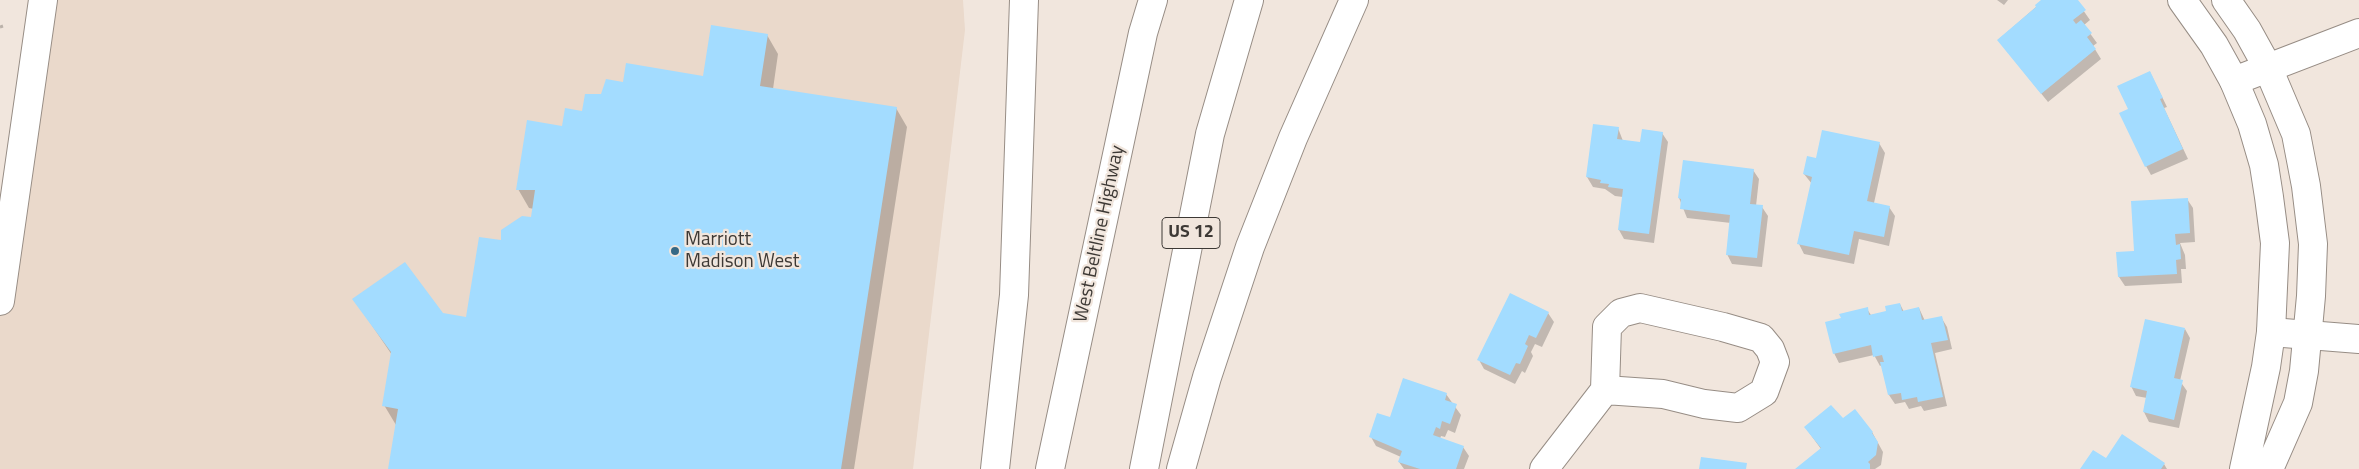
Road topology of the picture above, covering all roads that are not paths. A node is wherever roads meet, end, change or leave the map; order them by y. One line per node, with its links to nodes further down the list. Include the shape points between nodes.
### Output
1 (42, 0): 11 (main road)
2 (1024, 0): 16 (main road, via 1014,295)
3 (1153, 0): 17 (main road, West Beltline Highway, via 1143,33)
4 (1249, 0): 18 (main road, US 12, via 1210,134)
5 (1354, 0): 19 (main road, via 1293,138 1250,247 1206,377)
6 (2182, 0): 10 (main road, via 2214,45)
7 (2226, 0): 9 (main road)
8 (2359, 33): 9 (main road)
9 (2268, 68): 10 (main road); 13 (main road, via 2296,134 2306,186 2313,244)
10 (2234, 81): 12 (main road, via 2264,164 2269,197 2275,243)
11 (0, 301)
12 (2271, 332): 13 (main road); 21 (main road)
13 (2307, 335): 14 (main road); 22 (main road, via 2298,403)
14 (2359, 339)
15 (1605, 390): 15 (main road, via 1663,394 1738,408 1764,392 1775,362 1761,338 1640,308 1621,312 1607,327); 20 (main road)
16 (995, 469)
17 (1050, 469)
18 (1144, 469)
19 (1181, 469)
20 (1544, 469)
21 (2244, 469)
22 (2269, 469)

